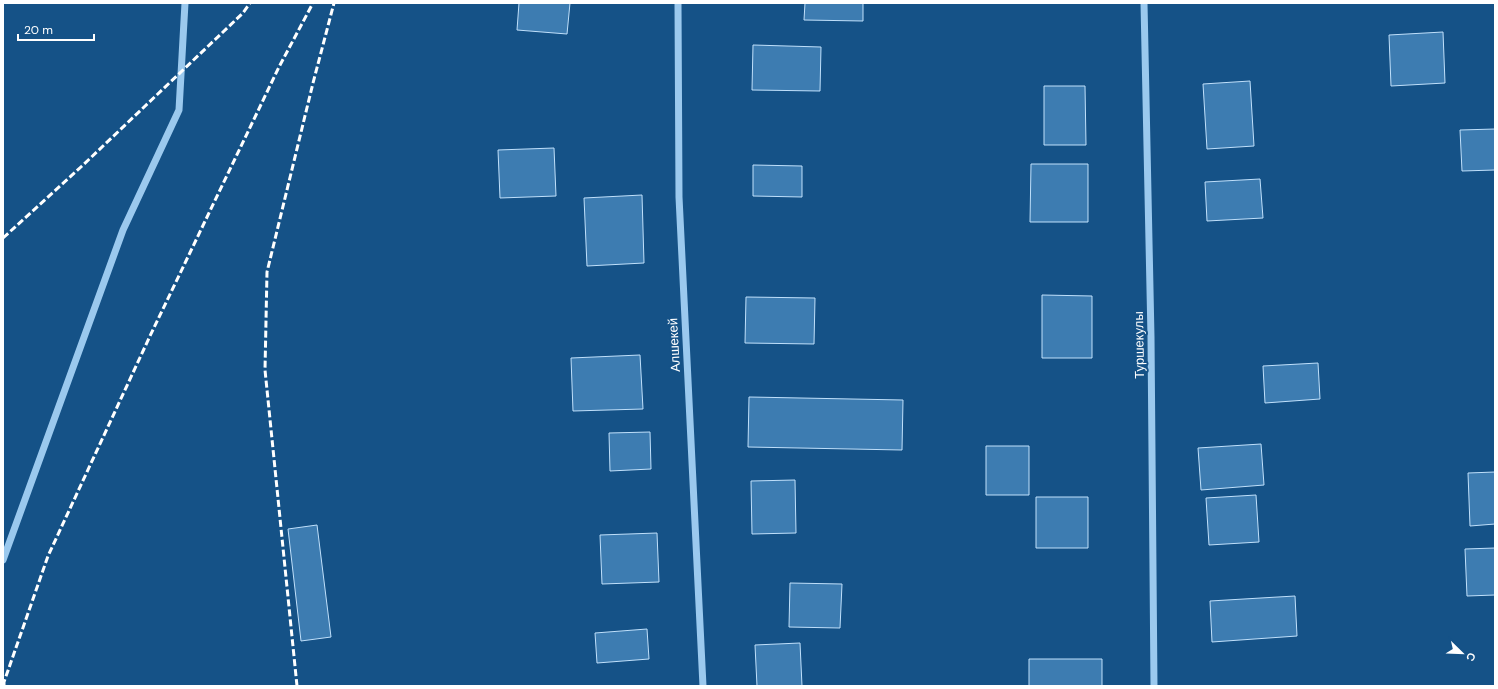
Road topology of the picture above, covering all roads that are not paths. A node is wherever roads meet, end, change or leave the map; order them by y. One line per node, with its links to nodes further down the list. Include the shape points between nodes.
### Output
1 (185, 3): 4 (street, via 178,110 123,230)
2 (678, 3): 5 (street, Алшекей, via 679,196)
3 (1144, 3): 6 (street, Туршекулы, via 1151,337)
4 (3, 560)
5 (703, 686)
6 (1154, 686)

